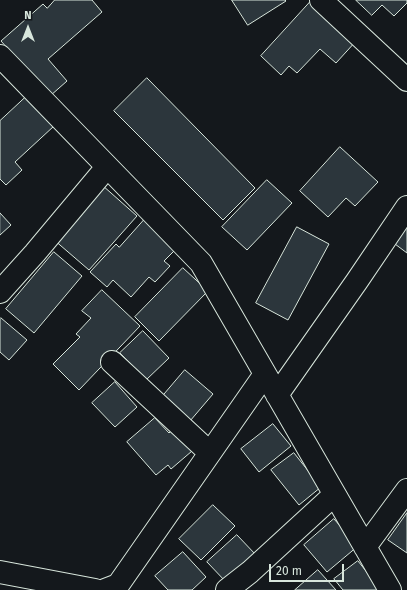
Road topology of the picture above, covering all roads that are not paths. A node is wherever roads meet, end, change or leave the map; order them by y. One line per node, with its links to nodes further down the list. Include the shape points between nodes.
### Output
1 (321, 0): 3 (street)
2 (0, 56): 4 (street)
3 (407, 80)
4 (107, 167): 6 (street); 8 (street, via 201,263)
5 (407, 207): 9 (street)
6 (0, 292)
7 (112, 362): 10 (street)
8 (265, 374): 9 (street); 10 (street)
9 (277, 395): 12 (street)
10 (210, 453): 17 (street, via 118,585)
11 (407, 490): 13 (street)
12 (334, 495): 13 (street); 18 (street)
13 (365, 547): 19 (street)
14 (0, 572): 15 (street)
15 (32, 584): 16 (street)
16 (95, 590)
17 (105, 590)
18 (227, 590)
19 (390, 590)

